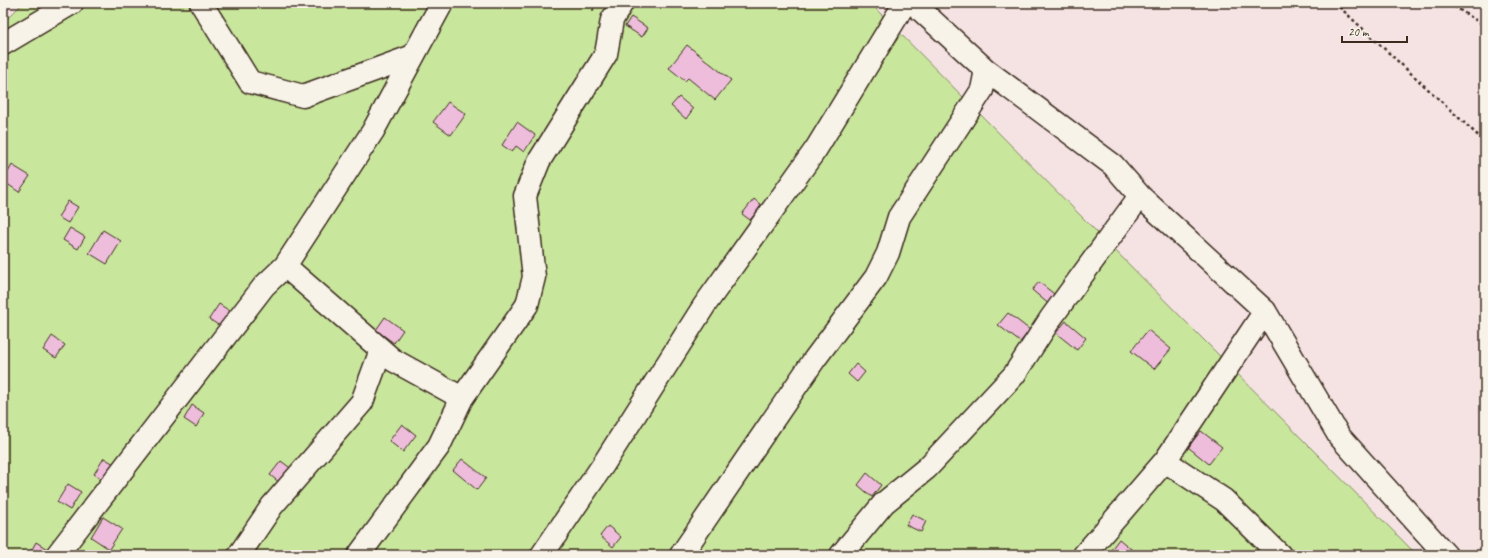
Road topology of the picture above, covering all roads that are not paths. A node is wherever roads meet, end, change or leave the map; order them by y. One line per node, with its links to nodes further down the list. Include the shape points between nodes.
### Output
1 (72, 3): 7 (lane)
2 (201, 3): 8 (lane, via 250,82 303,96)
3 (442, 3): 8 (lane)
4 (622, 3): 14 (lane, via 612,20 606,54 539,161 525,196 534,276 528,305)
5 (905, 3): 19 (lane, via 816,149 704,306)
6 (914, 3): 9 (lane)
7 (3, 44)
8 (413, 56): 11 (lane, via 373,131)
9 (986, 70): 10 (lane, via 1113,165); 20 (lane, via 982,90 899,218 888,253 876,277 814,360)
10 (1140, 196): 12 (lane); 21 (lane, via 1051,318 1014,375 927,468 884,503)
11 (285, 266): 13 (lane); 16 (lane, via 264,286)
12 (1265, 311): 15 (lane); 24 (lane, via 1339,436)
13 (381, 350): 14 (lane, via 393,360); 17 (lane, via 362,402 272,506)
14 (462, 398): 18 (lane, via 439,446)
15 (1165, 461): 22 (lane); 23 (lane, via 1224,500)
16 (57, 555)
17 (239, 555)
18 (359, 555)
19 (542, 555)
20 (681, 555)
21 (841, 555)
22 (1084, 555)
23 (1280, 555)
24 (1446, 555)

